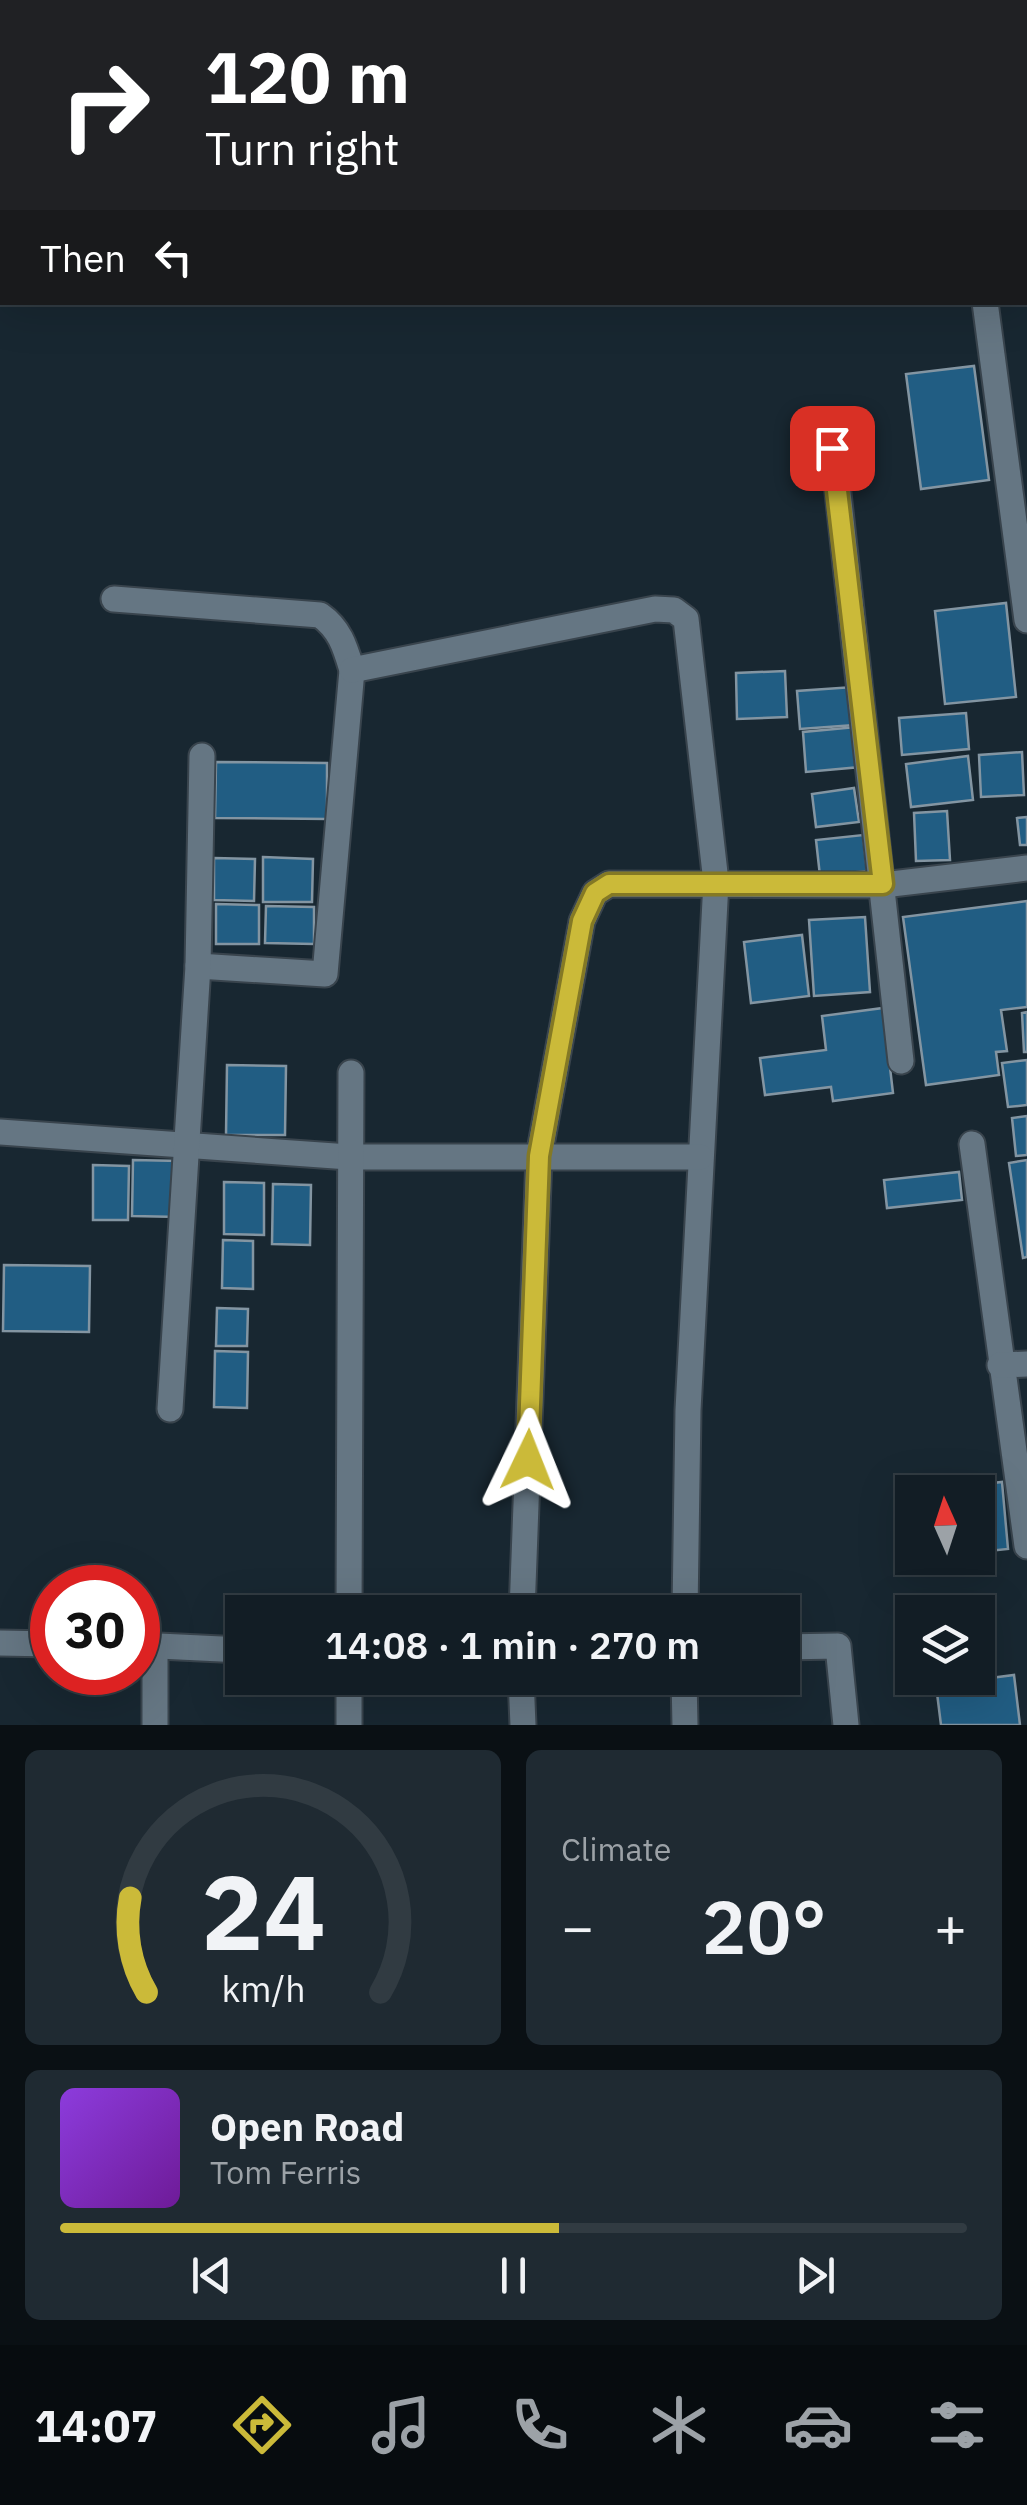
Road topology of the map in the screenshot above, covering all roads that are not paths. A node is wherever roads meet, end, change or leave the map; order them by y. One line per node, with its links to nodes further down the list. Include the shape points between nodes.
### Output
1 (984, 305): 4 (street)
2 (832, 448): 9 (street)
3 (114, 599): 5 (street, via 320,615 344,642)
4 (1027, 620)
5 (352, 670): 8 (street, via 674,610 686,619); 10 (street, via 325,974)
6 (202, 756): 10 (street)
7 (1027, 868): 9 (street)
8 (716, 882): 9 (street); 16 (street, via 609,884 595,893 582,921); 18 (street)
9 (883, 884): 11 (street)
10 (198, 966): 15 (street)
11 (901, 1061)
12 (351, 1073): 17 (street)
13 (0, 1132): 15 (street)
14 (972, 1144): 20 (street)
15 (186, 1147): 17 (street); 21 (street)
16 (539, 1156): 17 (street); 18 (street); 24 (street)
17 (350, 1158): 23 (street)
18 (700, 1158): 25 (street)
19 (1027, 1364): 20 (street)
20 (1000, 1365): 22 (street)
21 (170, 1409)
22 (1027, 1546)
23 (349, 1595)
24 (523, 1595)
25 (685, 1595)
26 (0, 1642): 27 (street)
27 (30, 1643)
28 (160, 1646): 30 (street)
29 (800, 1647): 39 (street, via 838,1646)
30 (225, 1649)
31 (152, 1695): 35 (street)
32 (349, 1695): 36 (street)
33 (522, 1695): 37 (street)
34 (684, 1695): 38 (street)
35 (155, 1725)
36 (350, 1725)
37 (522, 1725)
38 (685, 1725)
39 (846, 1725)

